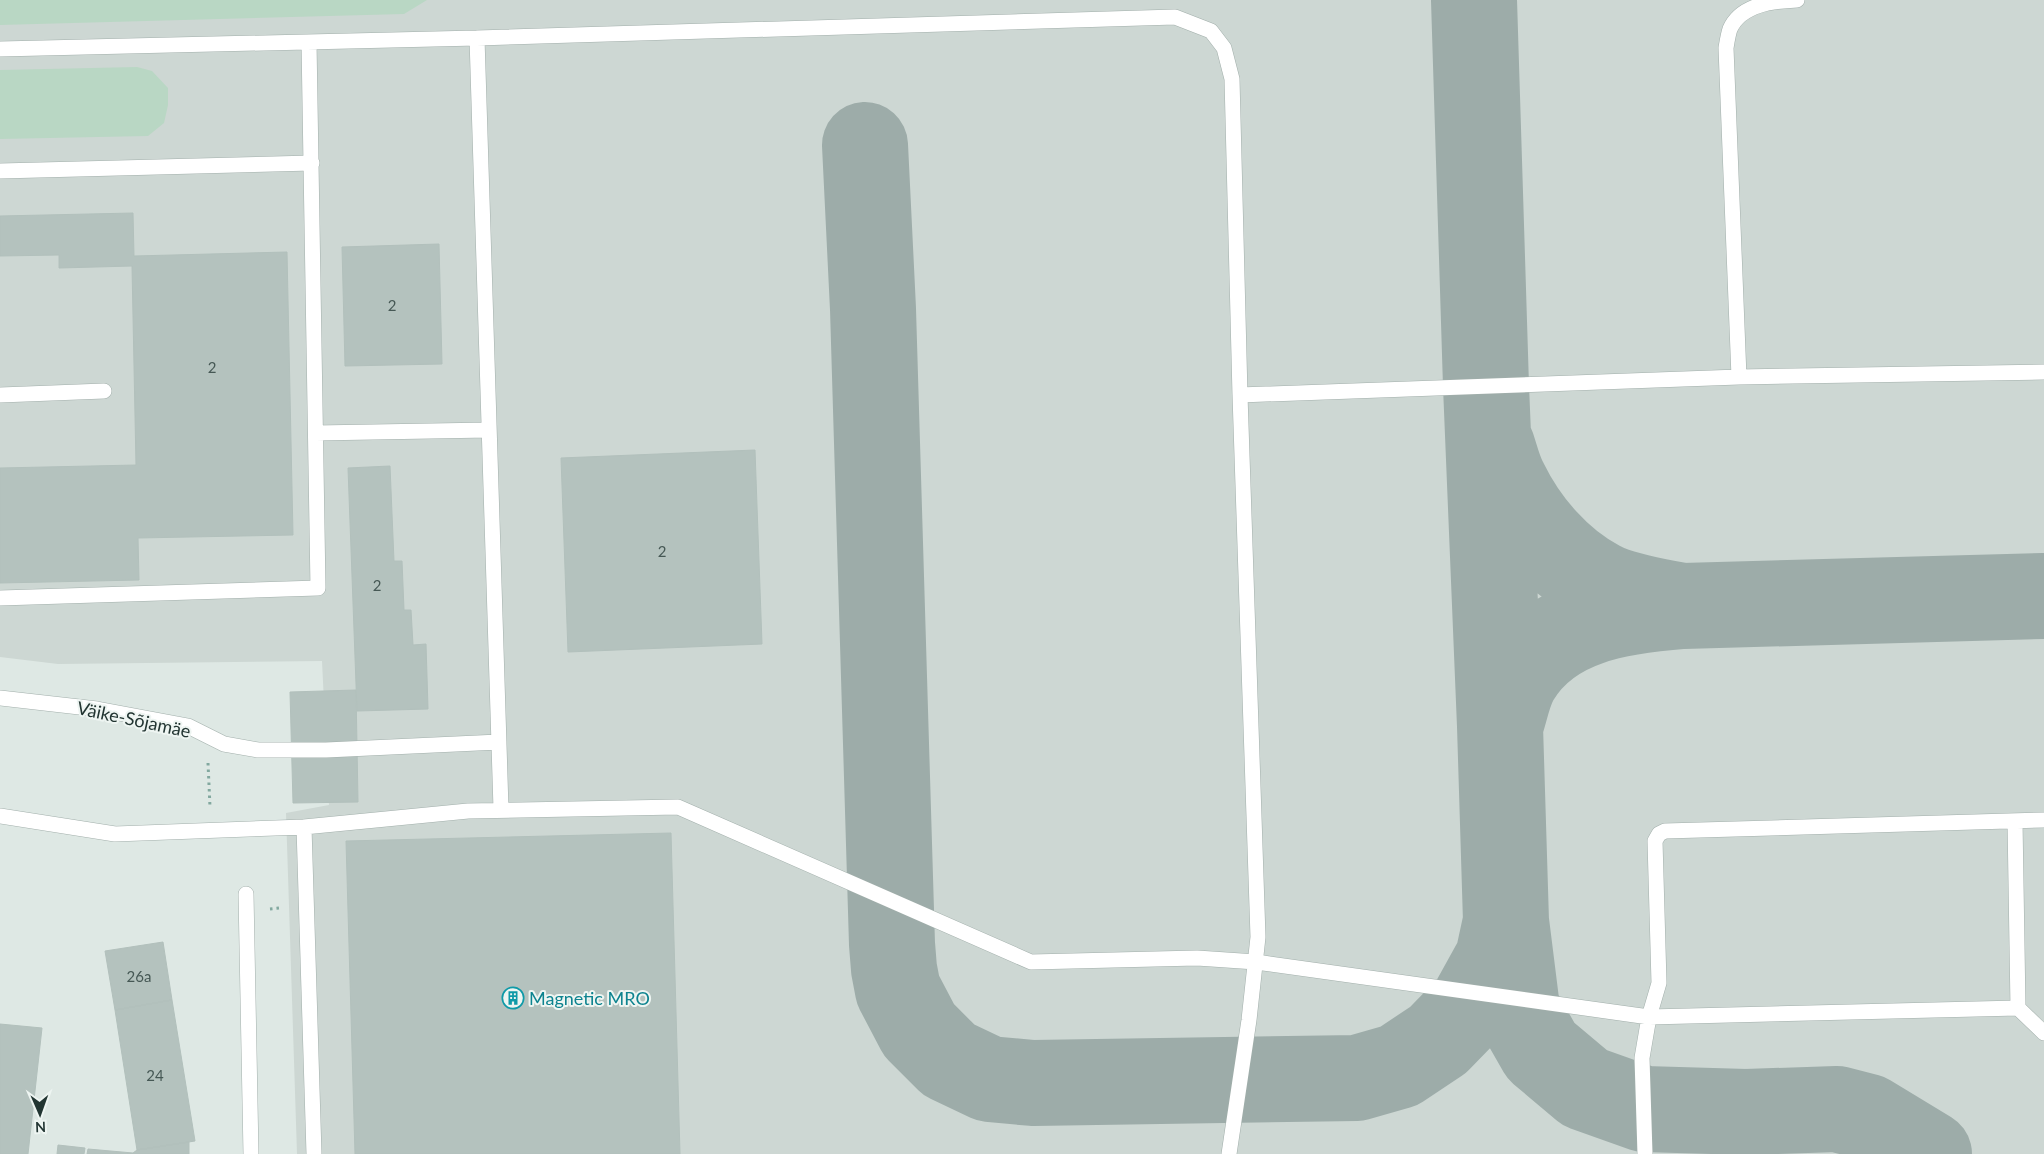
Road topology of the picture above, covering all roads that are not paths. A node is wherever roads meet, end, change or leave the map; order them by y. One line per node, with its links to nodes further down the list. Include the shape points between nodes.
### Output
1 (1797, 0): 8 (street, via 1770,1 1743,13 1731,27 1726,48)
2 (477, 38): 3 (street); 11 (street, via 1175,17 1211,31 1224,48 1232,79); 12 (street)
3 (309, 42): 4 (street); 5 (street)
4 (0, 49)
5 (312, 164): 6 (street); 13 (street)
6 (0, 171)
7 (2044, 372): 8 (street)
8 (1739, 377): 11 (street)
9 (104, 391): 10 (street)
10 (0, 395)
11 (1240, 395): 23 (street)
12 (489, 430): 13 (street); 16 (street)
13 (316, 433): 14 (street, via 318,588)
14 (0, 598)
15 (0, 698): 16 (street, Väike-Sõjamäe, via 97,709 188,726 224,744 258,750)
16 (499, 742): 17 (street)
17 (501, 809): 21 (street); 23 (street, via 678,808 1031,962 1197,958)
18 (0, 816): 21 (street, via 115,834)
19 (2044, 820): 20 (street)
20 (2015, 821): 24 (street); 25 (street, via 1665,831 1659,834 1656,841 1659,982)
21 (304, 827): 28 (street)
22 (246, 894): 27 (street)
23 (1256, 962): 25 (street); 29 (street)
24 (2018, 1008): 25 (street); 26 (street)
25 (1649, 1017): 30 (street, via 1642,1058)
26 (2044, 1033)
27 (251, 1154)
28 (314, 1154)
29 (1229, 1154)
30 (1645, 1154)

